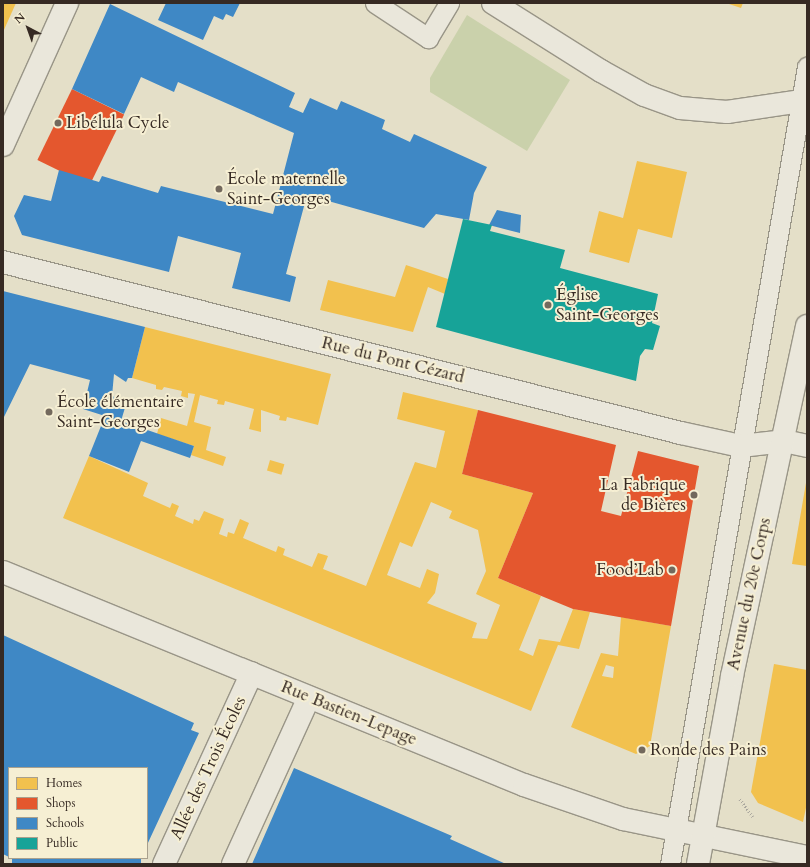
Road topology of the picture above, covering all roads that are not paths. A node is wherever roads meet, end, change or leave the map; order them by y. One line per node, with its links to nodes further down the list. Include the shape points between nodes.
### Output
1 (67, 3): 7 (street)
2 (375, 3): 3 (lane, via 428,38)
3 (449, 3)
4 (493, 3): 6 (street, via 600,71 662,102 712,112)
5 (807, 67): 6 (lane)
6 (804, 101): 11 (lane)
7 (3, 145)
8 (3, 262): 11 (street, Rue du Pont Cézard)
9 (807, 326): 10 (street, Avenue du 20e Corps)
10 (784, 441): 11 (street, Rue du Pont Cézard); 12 (street, Rue du Pont Cézard); 17 (street, Avenue du 20e Corps, via 770,490)
11 (741, 446): 16 (lane)
12 (807, 446)
13 (3, 572): 14 (street, Rue Bastien-Lepage)
14 (252, 673): 15 (street, Rue Bastien-Lepage); 19 (street, Allée des Trois Écoles)
15 (309, 697): 16 (street, Rue Bastien-Lepage, via 524,785 623,819); 20 (street)
16 (675, 831): 17 (street, Rue Bastien-Lepage); 21 (lane)
17 (702, 838): 18 (street, Rue Bastien-Lepage); 22 (street, Avenue du 20e Corps)
18 (807, 857)
19 (164, 864)
20 (233, 864)
21 (670, 864)
22 (698, 864)

